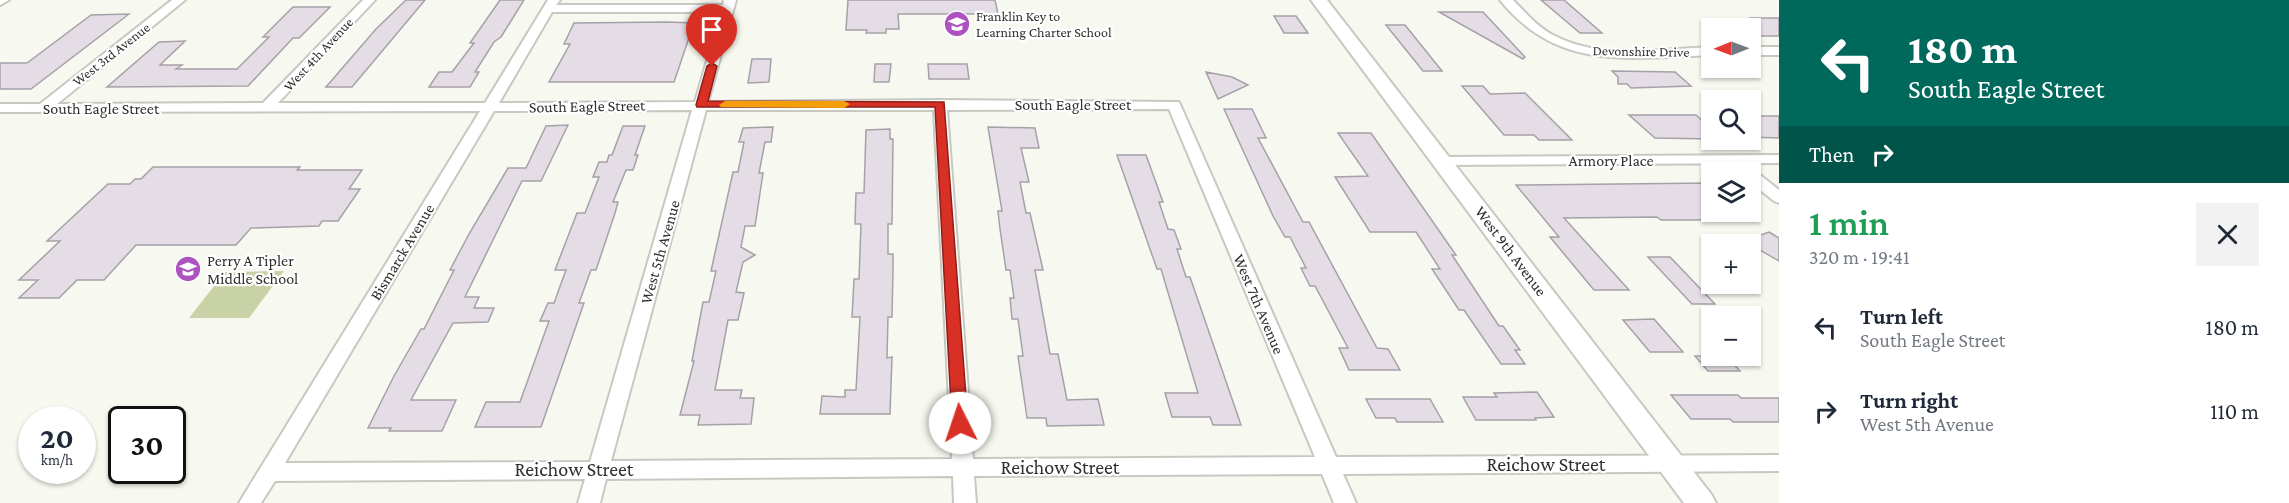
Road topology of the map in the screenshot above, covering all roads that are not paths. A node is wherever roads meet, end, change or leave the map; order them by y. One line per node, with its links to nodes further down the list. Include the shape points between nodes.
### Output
1 (179, 0): 16 (street, West 3rd Avenue)
2 (369, 0): 13 (street, West 4th Avenue)
3 (1319, 0): 19 (main road, West 9th Avenue)
4 (1506, 0): 7 (street, Devonshire Drive, via 1544,34 1570,46 1605,52)
5 (552, 4): 6 (street); 14 (street, Bismarck Avenue)
6 (729, 4): 11 (street, West 5th Avenue)
7 (1701, 51)
8 (1761, 51): 9 (street)
9 (1779, 51)
10 (940, 104): 11 (street, South Eagle Street); 12 (street, South Eagle Street); 26 (street)
11 (701, 105): 14 (street, South Eagle Street); 27 (street, West 5th Avenue)
12 (1174, 105): 25 (street, West 7th Avenue)
13 (267, 107): 14 (street, South Eagle Street); 16 (street, South Eagle Street)
14 (490, 107): 28 (street, Bismarck Avenue)
15 (0, 108): 16 (street, South Eagle Street)
16 (43, 108)
17 (1779, 159): 18 (street, Armory Place)
18 (1734, 160): 19 (street, Armory Place); 20 (street)
19 (1443, 161): 24 (main road, West 9th Avenue)
20 (1736, 162)
21 (1761, 182): 22 (street)
22 (1779, 198)
23 (1779, 463): 24 (street, Reichow Street)
24 (1671, 464): 25 (street, Reichow Street); 33 (main road, West 9th Avenue)
25 (1329, 466): 26 (street, Reichow Street); 32 (street, West 7th Avenue)
26 (962, 467): 27 (street, Reichow Street); 31 (street)
27 (598, 468): 28 (street, Reichow Street); 30 (street, West 5th Avenue)
28 (269, 472): 29 (street, Bismarck Avenue)
29 (250, 503)
30 (588, 503)
31 (965, 503)
32 (1345, 503)
33 (1701, 503)

